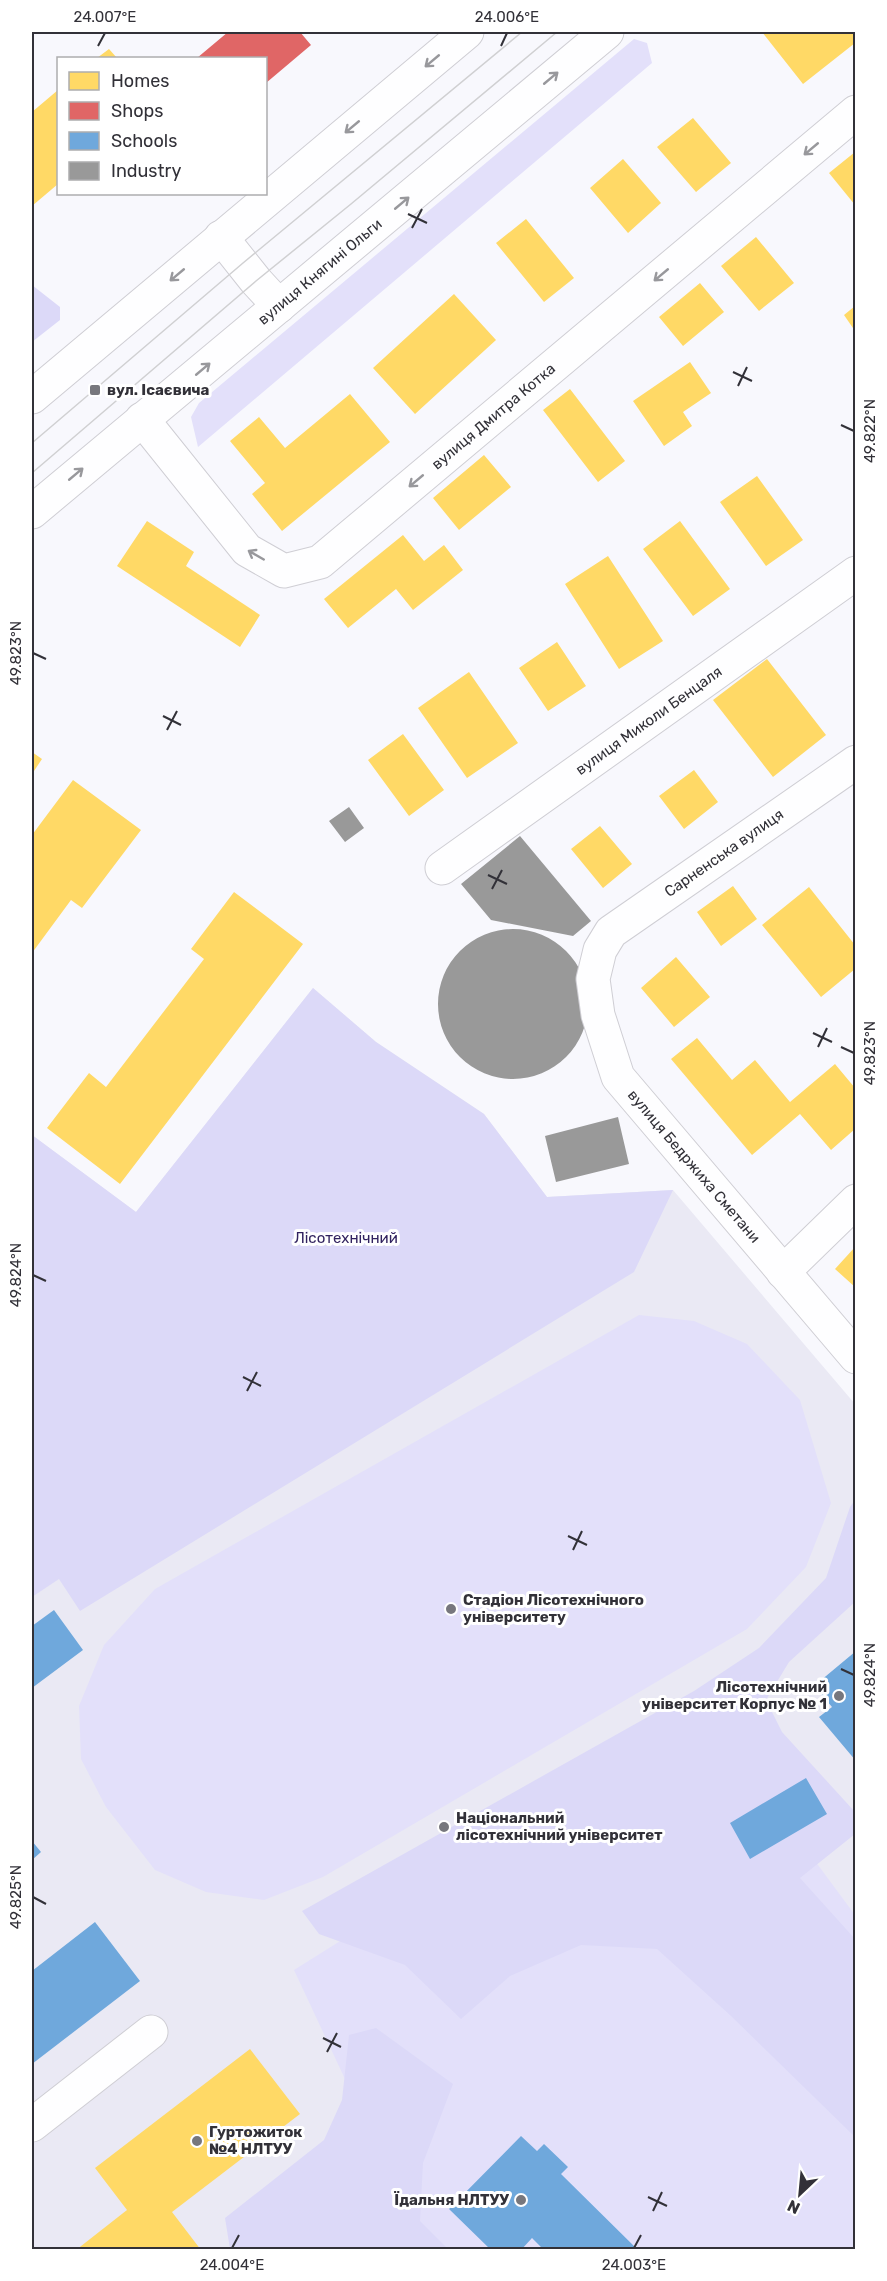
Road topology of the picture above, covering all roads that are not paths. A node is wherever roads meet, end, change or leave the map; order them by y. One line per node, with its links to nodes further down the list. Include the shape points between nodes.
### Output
1 (467, 32): 4 (street, one-way to 4)
2 (607, 32): 5 (street, вулиця Княгині Ольги, one-way to 2)
3 (855, 112): 7 (street, вулиця Дмитра Котка, one-way to 7, via 320,562 284,571 247,550)
4 (221, 237): 5 (street); 6 (street, one-way to 6)
5 (279, 306): 7 (street, вулиця Княгині Ольги, one-way to 5)
6 (32, 397)
7 (142, 419): 8 (street, вулиця Княгині Ольги, one-way to 7)
8 (32, 512)
9 (855, 573): 11 (street, вулиця Миколи Бенцаля)
10 (855, 762): 12 (street, Сарненська вулиця, via 611,932)
11 (442, 868)
12 (600, 950): 14 (street, вулиця Бедржиха Сметани, via 593,979 598,1015 618,1077)
13 (855, 1201): 14 (street)
14 (783, 1272): 15 (street, вулиця Бедржиха Сметани)
15 (855, 1358)
16 (151, 2032): 17 (street)
17 (32, 2125)

